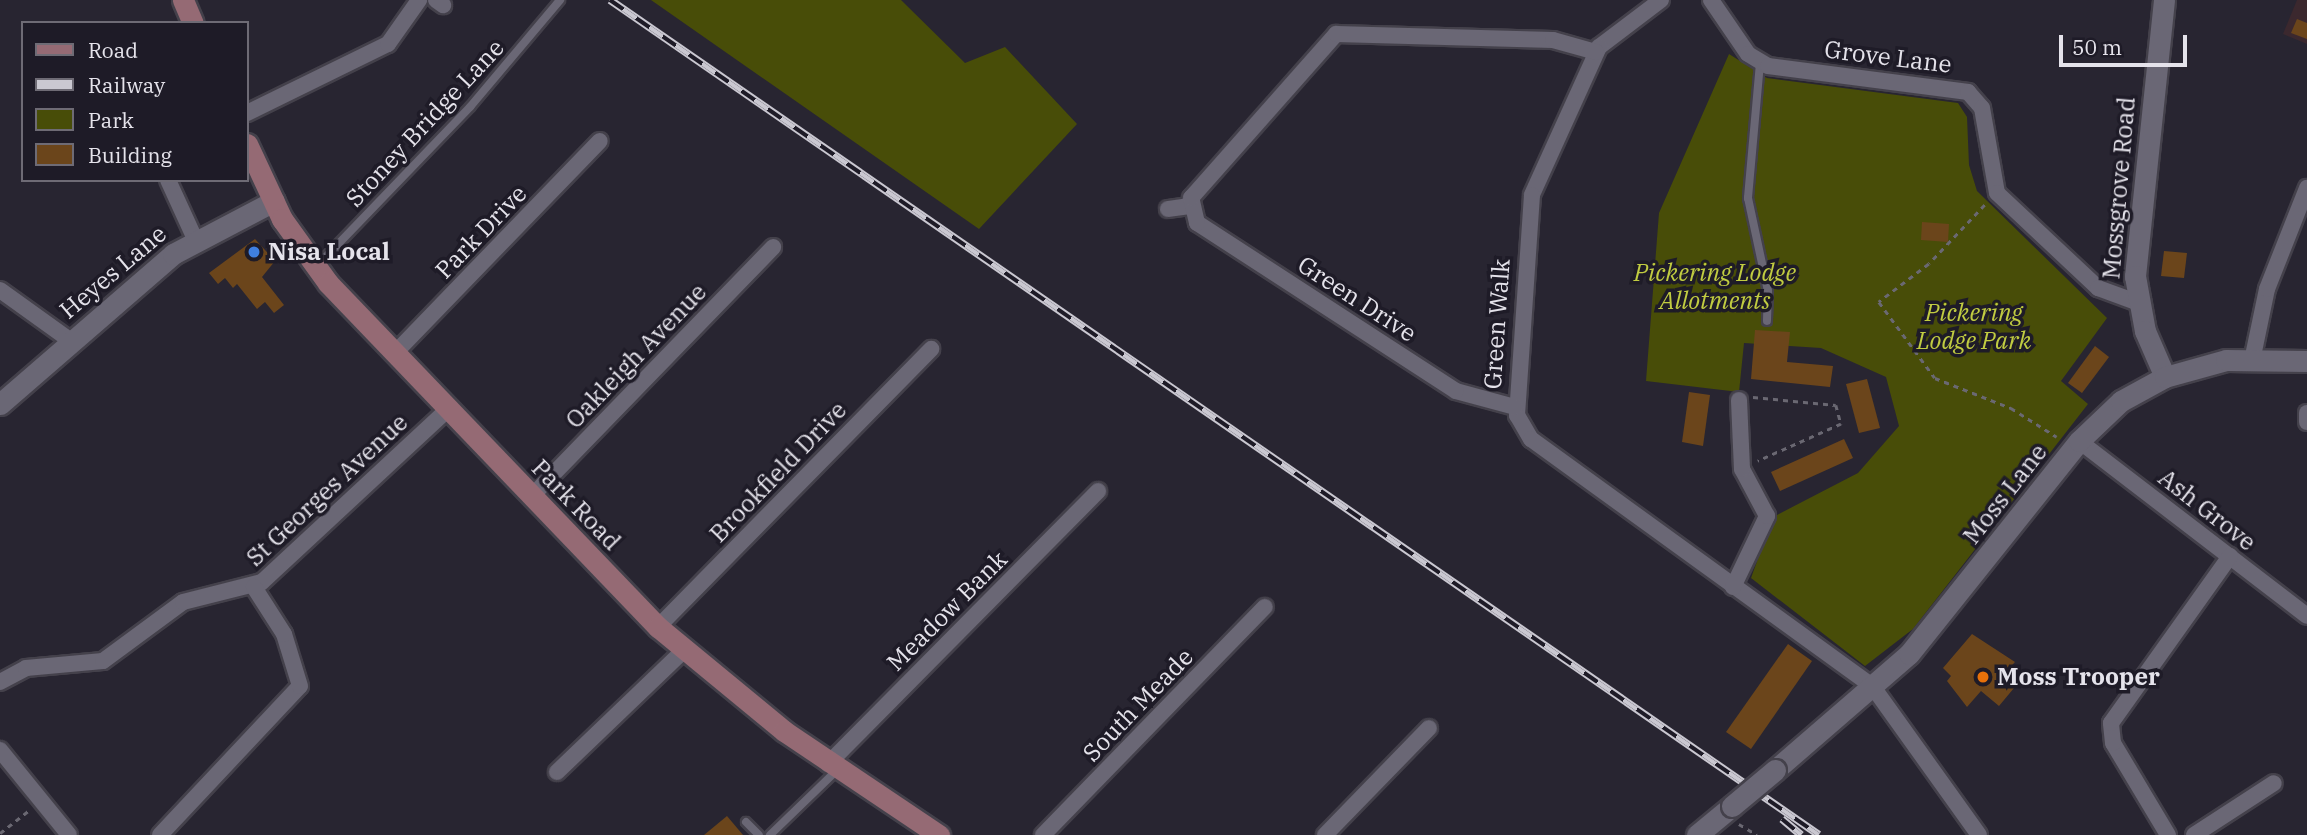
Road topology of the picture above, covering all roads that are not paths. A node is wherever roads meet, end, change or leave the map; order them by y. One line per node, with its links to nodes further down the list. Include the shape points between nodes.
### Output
1 (183, 0): 7 (main road)
2 (419, 0): 10 (street, via 388,44)
3 (1661, 0): 8 (street, Green Walk)
4 (1711, 0): 9 (street)
5 (2164, 0): 22 (street, Mossgrove Road, via 2135,261)
6 (559, 1): 20 (lane, Stoney Bridge Lane, via 470,107)
7 (192, 21)
8 (1596, 51): 16 (street, via 1553,40 1334,27 1199,184); 32 (street, Green Walk, via 1530,201)
9 (1760, 62): 22 (street, Grove Lane, via 1968,92 1982,108 1997,193 2098,288); 23 (lane, via 1748,198 1768,291)
10 (248, 113)
11 (600, 141): 26 (street, Park Drive)
12 (248, 146): 15 (main road, Park Road)
13 (169, 182): 18 (street)
14 (2307, 188): 27 (street, via 2267,289)
15 (274, 201): 18 (street, Heyes Lane); 20 (main road, Park Road)
16 (1189, 206): 17 (street); 32 (street, Green Drive, via 1198,223 1456,391)
17 (1168, 209)
18 (195, 239): 24 (street, Heyes Lane)
19 (773, 247): 36 (street, Oakleigh Avenue)
20 (316, 269): 26 (main road, Park Road)
21 (0, 290): 24 (street)
22 (2139, 303): 29 (street, Mossgrove Road)
23 (1767, 321)
24 (71, 341): 31 (street, Heyes Lane)
25 (931, 349): 42 (street, Brookfield Drive)
26 (394, 354): 33 (main road, Park Road)
27 (2253, 356): 28 (street, Moss Lane); 29 (street, Moss Lane)
28 (2307, 361)
29 (2165, 377): 34 (street, Moss Lane, via 2121,401)
30 (1739, 400): 39 (street, via 1742,469 1767,516)
31 (0, 404)
32 (1515, 407): 39 (street, Green Walk, via 1531,439)
33 (447, 410): 36 (main road, Park Road); 38 (street, St Georges Avenue)
34 (2076, 445): 37 (street, Ash Grove); 45 (street, Moss Lane, via 1934,627)
35 (1098, 491): 48 (street, Meadow Bank)
36 (531, 497): 42 (main road, Park Road)
37 (2230, 556): 41 (street, Ash Grove); 61 (street, via 2111,723 2113,743)
38 (254, 587): 44 (street, via 183,603 103,661 26,668); 53 (street, St Georges Avenue, via 284,634 300,685)
39 (1734, 587): 45 (street, Green Walk)
40 (1265, 607): 57 (street, South Meade)
41 (2307, 616)
42 (658, 627): 43 (main road, Park Road)
43 (684, 650): 48 (main road, Park Road); 49 (street)
44 (0, 682)
45 (1873, 687): 59 (street, Moss Lane, bridge); 60 (street, Green Walk)
46 (1429, 728): 58 (street)
47 (0, 750): 52 (street)
48 (833, 766): 55 (lane); 56 (main road, Park Road)
49 (557, 772)
50 (2274, 783): 62 (street)
51 (746, 822): 54 (lane)
52 (69, 835)
53 (160, 835)
54 (759, 835)
55 (770, 835)
56 (939, 835)
57 (1043, 835)
58 (1325, 835)
59 (1698, 835)
60 (1979, 835)
61 (2168, 835)
62 (2194, 835)

